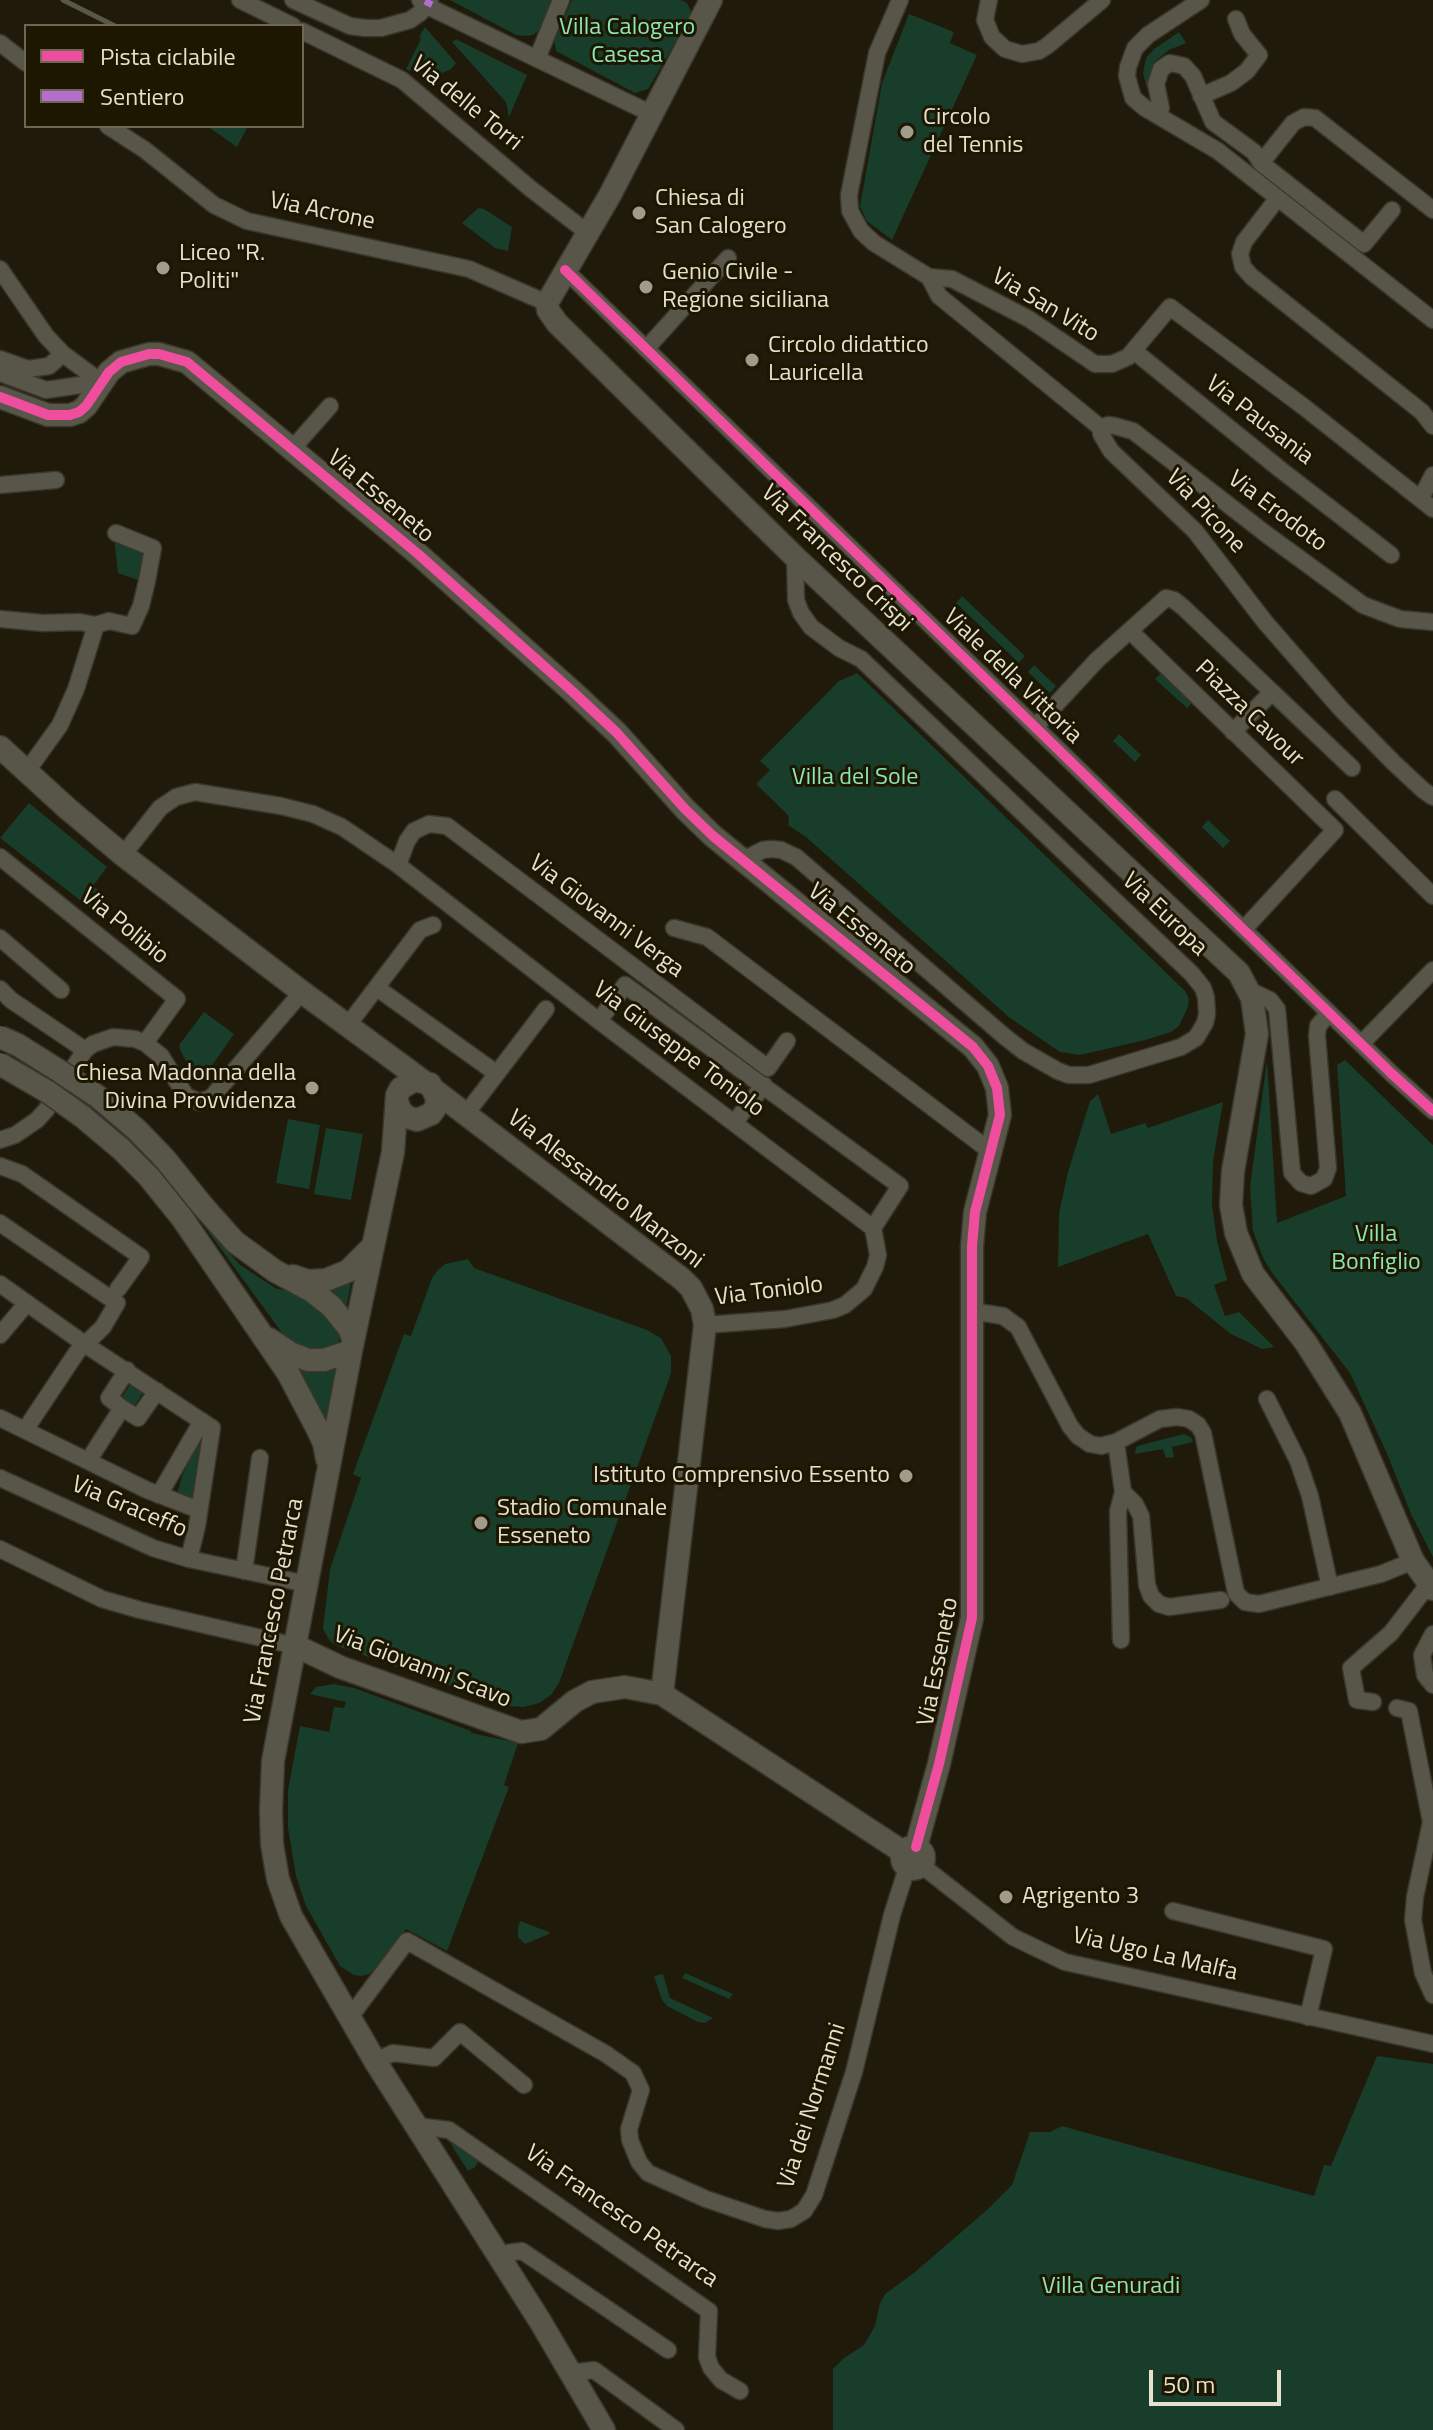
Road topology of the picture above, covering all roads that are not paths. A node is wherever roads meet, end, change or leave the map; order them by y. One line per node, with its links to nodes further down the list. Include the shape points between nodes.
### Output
1 (240, 0): 11 (street)
2 (293, 0): 9 (street, via 365,28 410,20)
3 (561, 0): 14 (street)
4 (900, 0): 28 (street, Via San Vito, via 877,53 850,211 874,243)
5 (989, 0): 6 (street, via 985,20 992,37 1005,49 1022,54 1047,46)
6 (1102, 0)
7 (1201, 0): 18 (street, via 1148,35 1131,58 1127,76 1133,98)
8 (707, 1): 17 (street)
9 (426, 2): 14 (street)
10 (1236, 19): 16 (street, via 1259,55 1231,83)
11 (289, 24)
12 (304, 32): 24 (street, Via delle Torri, via 402,80)
13 (0, 43): 15 (street)
14 (537, 59): 17 (street)
15 (24, 61)
16 (1201, 96): 18 (street, via 1184,66 1164,65 1156,84); 20 (street, via 1213,122)
17 (652, 114): 24 (street)
18 (1159, 116): 21 (street, via 1218,151)
19 (111, 128): 29 (street, Via Acrone, via 214,205 247,221 469,269)
20 (1261, 163): 22 (street, via 1364,244); 23 (street, via 1293,123 1315,118)
21 (1277, 199): 30 (street); 39 (street, via 1244,242 1243,267)
22 (1392, 210)
23 (1433, 210)
24 (588, 233): 27 (street)
25 (728, 258): 31 (street)
26 (0, 269): 33 (street)
27 (565, 270): 29 (street); 31 (street, Viale della Vittoria)
28 (929, 277): 32 (street, Via San Vito, via 952,279 1029,319 1095,364 1121,362); 40 (street, Via Picone, via 939,296)
29 (547, 303): 48 (street, Via Francesco Crispi, via 557,323)
30 (1433, 320)
31 (646, 349): 54 (street, Viale della Vittoria)
32 (1134, 351): 45 (street, via 1170,307); 47 (street, Via Pausania)
33 (63, 354): 34 (street, via 49,366 28,369); 36 (street)
34 (0, 359)
35 (0, 373): 36 (street, via 46,390)
36 (101, 382): 37 (street, Via Esseneto, via 86,406 70,415 48,415); 41 (street, Via Esseneto, via 130,359 159,354 178,358)
37 (0, 397)
38 (330, 406): 41 (street)
39 (1433, 426)
40 (1101, 428): 50 (street, Via Erodoto, via 1133,431 1363,605 1400,619); 59 (street, Via Picone, via 1111,451 1195,531 1340,708)
41 (292, 449): 63 (street, Via Esseneto, via 573,692 685,809)
42 (1433, 475): 45 (street)
43 (56, 480): 44 (street)
44 (0, 485)
45 (1427, 504)
46 (116, 533): 51 (street, via 153,548 147,581 132,626 109,621)
47 (1391, 555)
48 (795, 557): 63 (street, Via Europa, via 796,600 811,627 861,659 1192,974 1206,997 1205,1023 1196,1038 1181,1047 1089,1075 1069,1075 1004,1036 796,857 771,849); 74 (street, Via Francesco Crispi, via 1239,973)
49 (0, 619): 51 (street)
50 (1433, 622)
51 (96, 625): 58 (street, via 60,725)
52 (1130, 631): 53 (street, via 1166,598 1174,600); 54 (street); 55 (street, Piazza Cavour)
53 (1272, 692): 55 (street); 57 (street)
54 (1035, 727): 68 (street, Viale della Vittoria)
55 (1233, 732): 68 (street, Piazza Cavour, via 1335,830)
56 (0, 747): 58 (street, Via Alessandro Manzoni)
57 (1352, 768)
58 (27, 771): 61 (street, Via Alessandro Manzoni)
59 (1433, 797)
60 (1335, 799): 65 (street)
61 (123, 855): 64 (street, Via Giuseppe Toniolo, via 160,808 195,792 313,814); 75 (street, Via Alessandro Manzoni)
62 (0, 857): 82 (street, Via Polibio, via 177,999)
63 (743, 860): 96 (street, Via Esseneto, via 982,1056 999,1101)
64 (398, 865): 78 (street, Via Giuseppe Toniolo); 81 (street, Via Giovanni Verga, via 414,831 429,824 447,826 768,1068)
65 (1433, 896)
66 (433, 925): 71 (street, via 420,930)
67 (674, 928): 96 (street, via 707,937)
68 (1244, 929): 77 (street, Viale della Vittoria)
69 (0, 938): 73 (street)
70 (1433, 970): 84 (street)
71 (377, 988): 79 (street); 87 (street)
72 (0, 989): 85 (street)
73 (61, 990)
74 (1249, 990): 77 (street, via 1277,1009 1292,1173 1311,1186 1320,1183 1328,1168 1317,1036); 129 (street, Via Francesco Crispi, via 1257,1034 1233,1171 1236,1233 1253,1274 1350,1413)
75 (302, 992): 79 (street, Via Alessandro Manzoni); 82 (street, via 205,1101 186,1096 161,1056)
76 (546, 1009): 87 (street)
77 (1329, 1013): 84 (street, Viale della Vittoria)
78 (599, 1021): 89 (street, Via Giuseppe Toniolo, via 625,985); 94 (street, Via Giuseppe Toniolo)
79 (348, 1025): 83 (street, Via Alessandro Manzoni)
80 (0, 1037): 102 (street, bridge, via 61,1072 126,1121 235,1242)
81 (787, 1041)
82 (145, 1043): 85 (street, via 113,1037)
83 (372, 1044): 88 (street, Via Alessandro Manzoni); 90 (street, Via Alessandro Manzoni, via 388,1069)
84 (1361, 1044): 91 (street, Viale della Vittoria)
85 (85, 1050): 95 (street, via 37,1120)
86 (0, 1064): 109 (street, bridge, via 83,1117 149,1177)
87 (496, 1073): 92 (street)
88 (429, 1085): 90 (street, via 407,1082); 92 (street, Via Alessandro Manzoni); 93 (street, via 437,1098)
89 (764, 1085): 94 (street); 100 (street, Via Giuseppe Toniolo, via 900,1186)
90 (397, 1098): 93 (street, via 407,1117); 97 (street, Via Francesco Petrarca)
91 (1433, 1111)
92 (466, 1114): 93 (street, via 446,1111); 107 (street, Via Alessandro Manzoni, via 682,1279 697,1298)
93 (429, 1116): 97 (street)
94 (734, 1123): 100 (street, Via Giuseppe Toniolo)
95 (0, 1140)
96 (990, 1151): 106 (street, Via Esseneto, via 973,1225)
97 (393, 1152): 101 (street, Via Francesco Petrarca)
98 (0, 1166): 104 (street, via 22,1174 141,1257)
99 (0, 1223): 110 (street, via 117,1303)
100 (873, 1228): 107 (street, Via Toniolo, via 875,1267 864,1289 845,1305 785,1319)
101 (371, 1248): 102 (street, via 348,1271 326,1280 308,1281); 111 (street, Via Francesco Petrarca)
102 (275, 1271): 111 (street, via 331,1306 349,1328)
103 (0, 1284): 105 (street)
104 (118, 1289)
105 (27, 1303): 108 (street); 110 (street)
106 (971, 1311): 119 (street, via 1003,1316 1018,1327 1078,1436 1101,1446); 142 (street, Via Esseneto, via 972,1618)
107 (705, 1325): 139 (street, Via Alessandro Manzoni)
108 (0, 1335)
109 (265, 1336): 111 (street, via 308,1360 324,1360); 122 (street, via 317,1428)
110 (86, 1345): 112 (street); 118 (street)
111 (352, 1345): 122 (street, Via Francesco Petrarca)
112 (127, 1370): 113 (street); 115 (street, via 109,1398)
113 (157, 1391): 115 (street, via 138,1418); 117 (street)
114 (1267, 1399): 132 (street, via 1310,1496)
115 (122, 1408): 121 (street)
116 (0, 1418): 118 (street)
117 (207, 1424): 125 (street); 126 (street)
118 (25, 1430): 121 (street)
119 (1116, 1442): 124 (street); 132 (street, via 1160,1419 1177,1417 1198,1425 1239,1599 1259,1604)
120 (260, 1458): 130 (street)
121 (88, 1461): 125 (street)
122 (329, 1466): 131 (street, Via Francesco Petrarca)
123 (0, 1478): 128 (street, Via Graceffo, via 153,1548)
124 (1123, 1492): 134 (street, via 1141,1516 1147,1585 1154,1600 1169,1607); 136 (street, via 1118,1511)
125 (159, 1495): 126 (street)
126 (199, 1510): 128 (street)
127 (0, 1549): 137 (street, via 102,1599)
128 (189, 1559): 130 (street, Via Graceffo)
129 (1413, 1561): 132 (street); 133 (street, Via Francesco Crispi)
130 (244, 1571): 131 (street, Via Graceffo)
131 (307, 1584): 137 (street, Via Francesco Petrarca)
132 (1330, 1587)
133 (1431, 1587): 140 (street, via 1351,1668 1357,1700)
134 (1221, 1600)
135 (1433, 1634): 138 (street, via 1422,1655 1425,1675)
136 (1121, 1640)
137 (296, 1646): 139 (street, Via Giovanni Scavo, via 521,1732 541,1729 592,1692 625,1687); 145 (street, Via Francesco Petrarca, via 273,1761 272,1844 291,1916)
138 (1433, 1685)
139 (662, 1694): 142 (street, Via Ugo La Malfa)
140 (1373, 1702)
141 (1397, 1708): 144 (street, via 1409,1711 1431,1822 1413,1920)
142 (912, 1858): 145 (street, Via dei Normanni, via 892,1915 854,2072 814,2195 791,2219 765,2219 648,2173 630,2140 641,2090 633,2073 407,1941); 146 (street, Via Ugo La Malfa, via 1013,1937 1056,1958)
143 (1173, 1911): 146 (street, Via Ugo La Malfa, via 1324,1949)
144 (1433, 1995)
145 (350, 2017): 148 (street, Via Francesco Petrarca)
146 (1308, 2017): 147 (street, Via Ugo La Malfa)
147 (1433, 2044)
148 (375, 2061): 149 (street, via 393,2053 434,2058 460,2032); 150 (street, Via Francesco Petrarca)
149 (524, 2085)
150 (417, 2126): 151 (street, Via Francesco Petrarca); 154 (street, Via Francesco Petrarca, via 449,2130 709,2311 711,2368)
151 (498, 2254): 152 (street, via 522,2251); 153 (street, Via Francesco Petrarca)
152 (668, 2350)
153 (570, 2373): 155 (street, Via Francesco Petrarca); 156 (street, via 594,2370)
154 (740, 2391)
155 (604, 2430)
156 (676, 2430)

